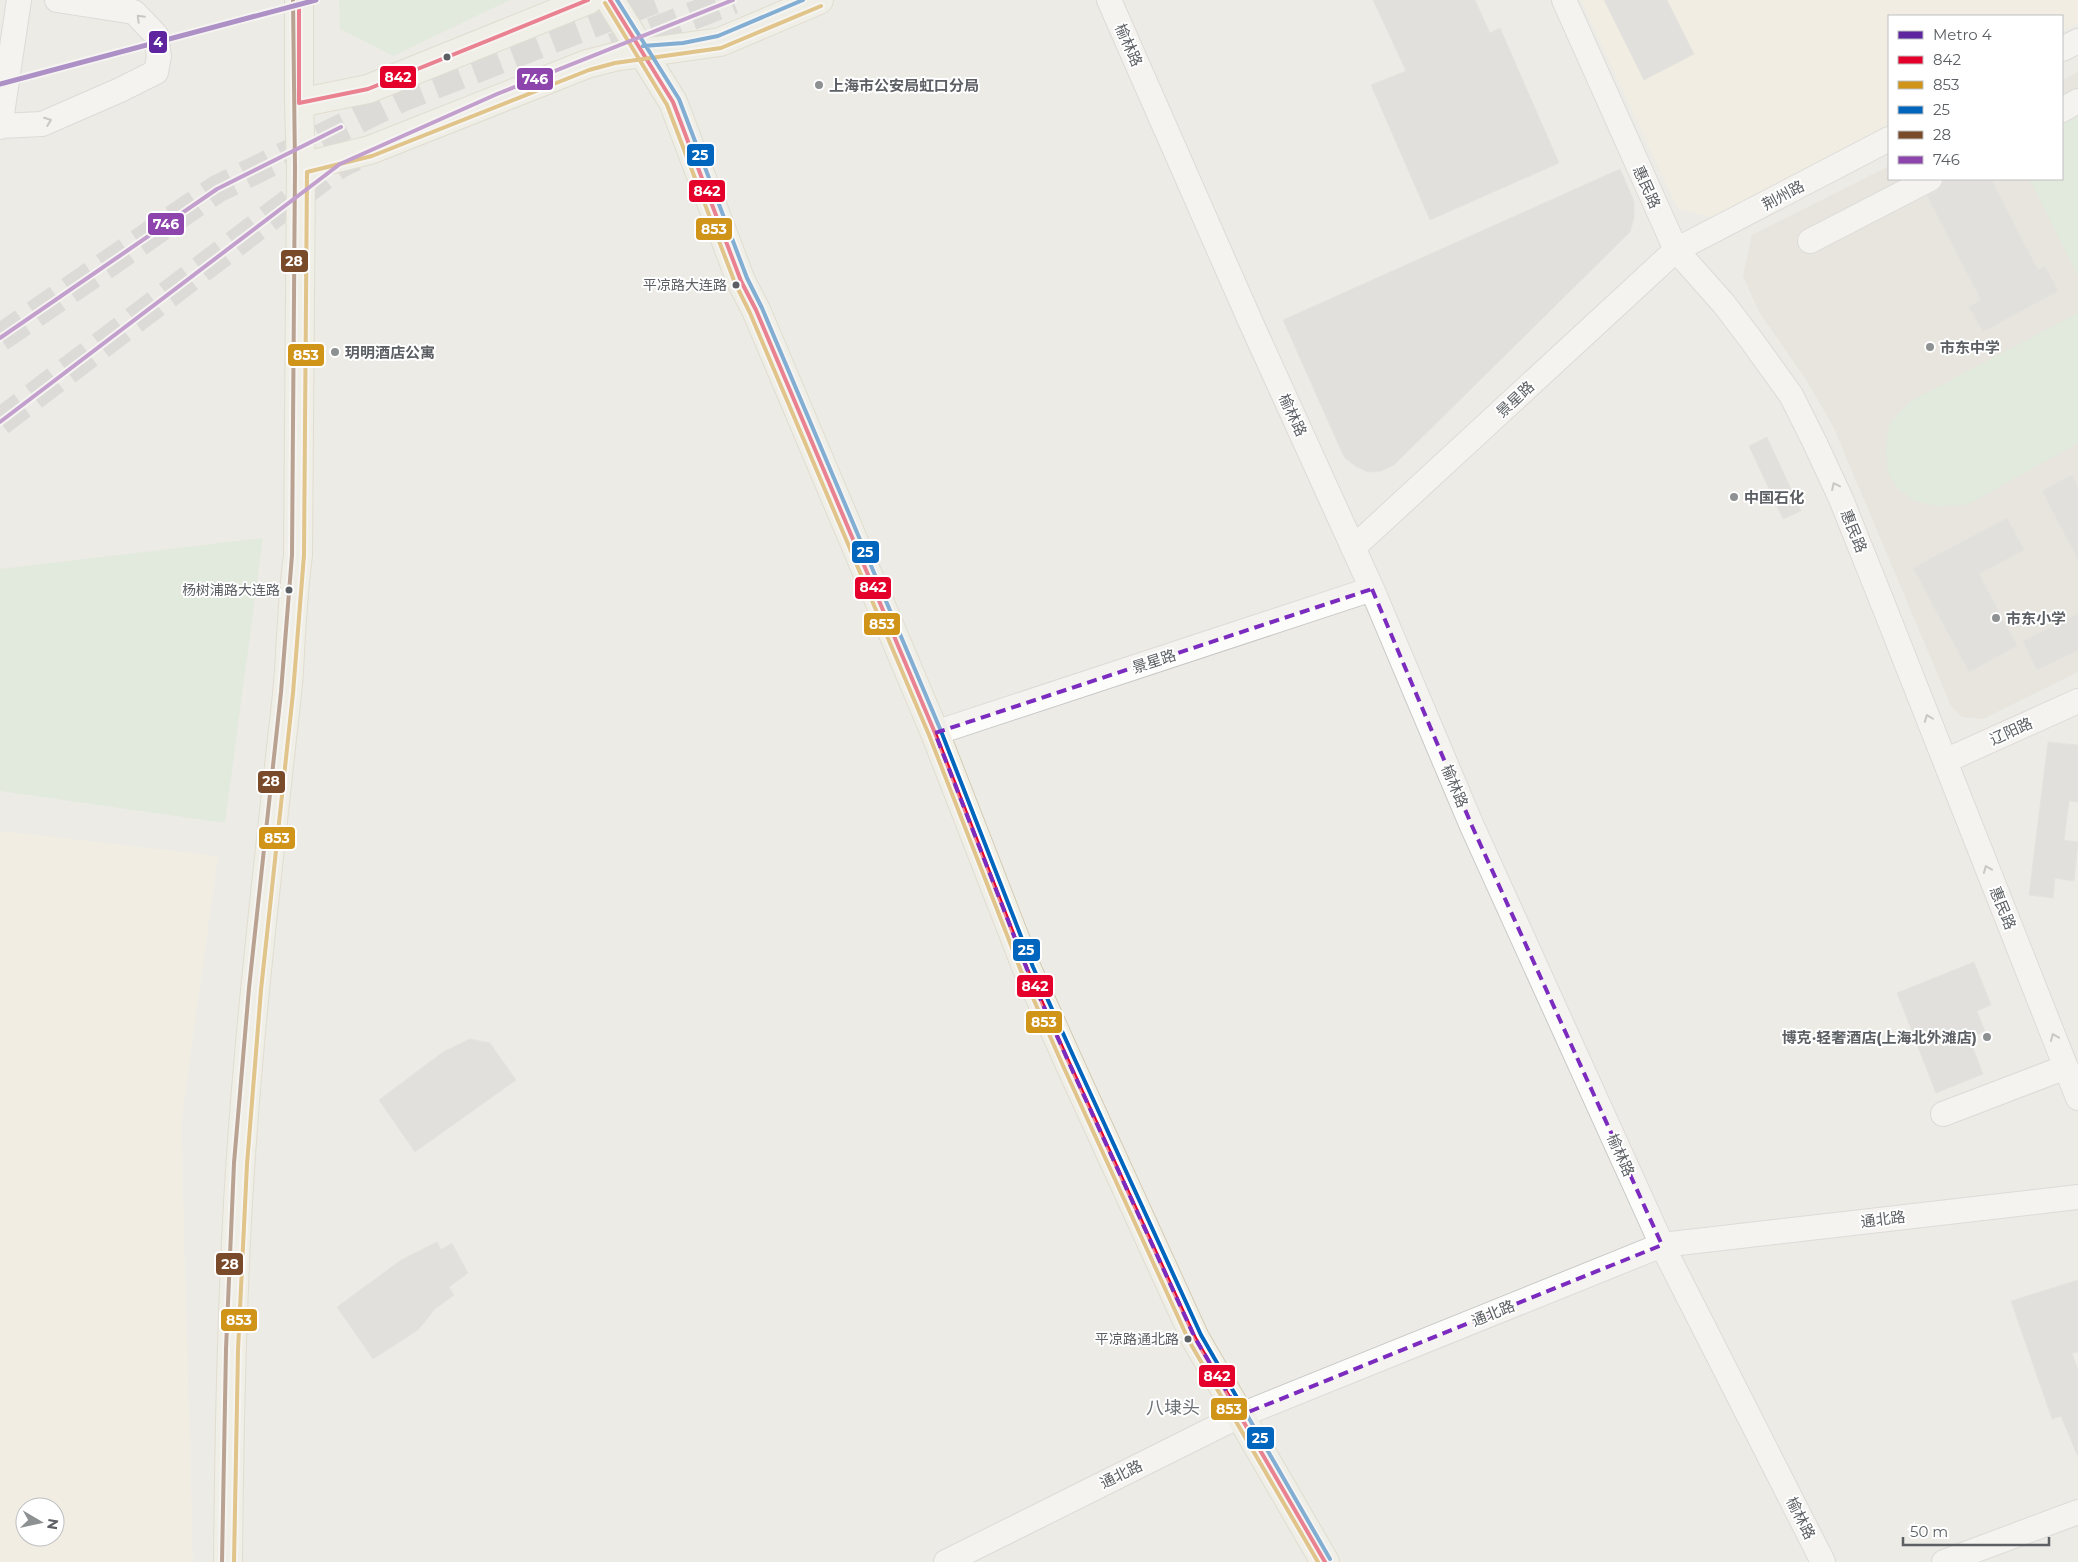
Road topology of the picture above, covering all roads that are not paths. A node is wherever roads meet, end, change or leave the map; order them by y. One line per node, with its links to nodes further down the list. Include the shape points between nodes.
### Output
1 (19, 0): 15 (street)
2 (57, 0): 15 (street, one-way to 2, via 42,124 156,72 159,56 156,35 134,12)
3 (298, 0): 13 (main road)
4 (588, 0): 13 (main road, via 368,89)
5 (610, 0): 11 (main road)
6 (819, 0): 11 (main road, via 720,42)
7 (1109, 0): 21 (street, 榆林路)
8 (1564, 0): 20 (street, 惠民路)
9 (2078, 41): 10 (street)
10 (2063, 48)
11 (643, 52): 17 (main road, via 587,64 370,150); 24 (main road, via 673,102 742,282)
12 (2078, 101): 14 (street)
13 (298, 103): 17 (main road)
14 (2063, 109)
15 (0, 127)
16 (1888, 141): 20 (street, 荆州路)
17 (301, 166): 33 (main road, via 298,555 254,985 236,1221 229,1396)
18 (1928, 180): 19 (street)
19 (1810, 242)
20 (1676, 250): 21 (street, 景星路); 25 (street, 惠民路, one-way to 20, via 1841,499 1790,395 1724,304)
21 (1353, 548): 22 (street, 榆林路)
22 (1372, 589): 24 (street, 景星路); 30 (street, 榆林路, via 1472,826)
23 (2078, 701): 25 (street, 辽阳路)
24 (935, 733): 31 (main road, via 1027,969 1058,1039 1196,1338)
25 (1944, 761): 26 (street, 惠民路, one-way to 25)
26 (2066, 1067): 27 (street, 惠民路); 28 (street)
27 (2078, 1098)
28 (1943, 1114)
29 (2078, 1197): 30 (street, 通北路)
30 (1662, 1245): 31 (street, 通北路); 36 (street, 榆林路)
31 (1241, 1415): 34 (street, 通北路); 35 (main road)
32 (2078, 1512): 37 (street)
33 (228, 1562)
34 (946, 1562)
35 (1326, 1562)
36 (1823, 1562)
37 (1944, 1562)

